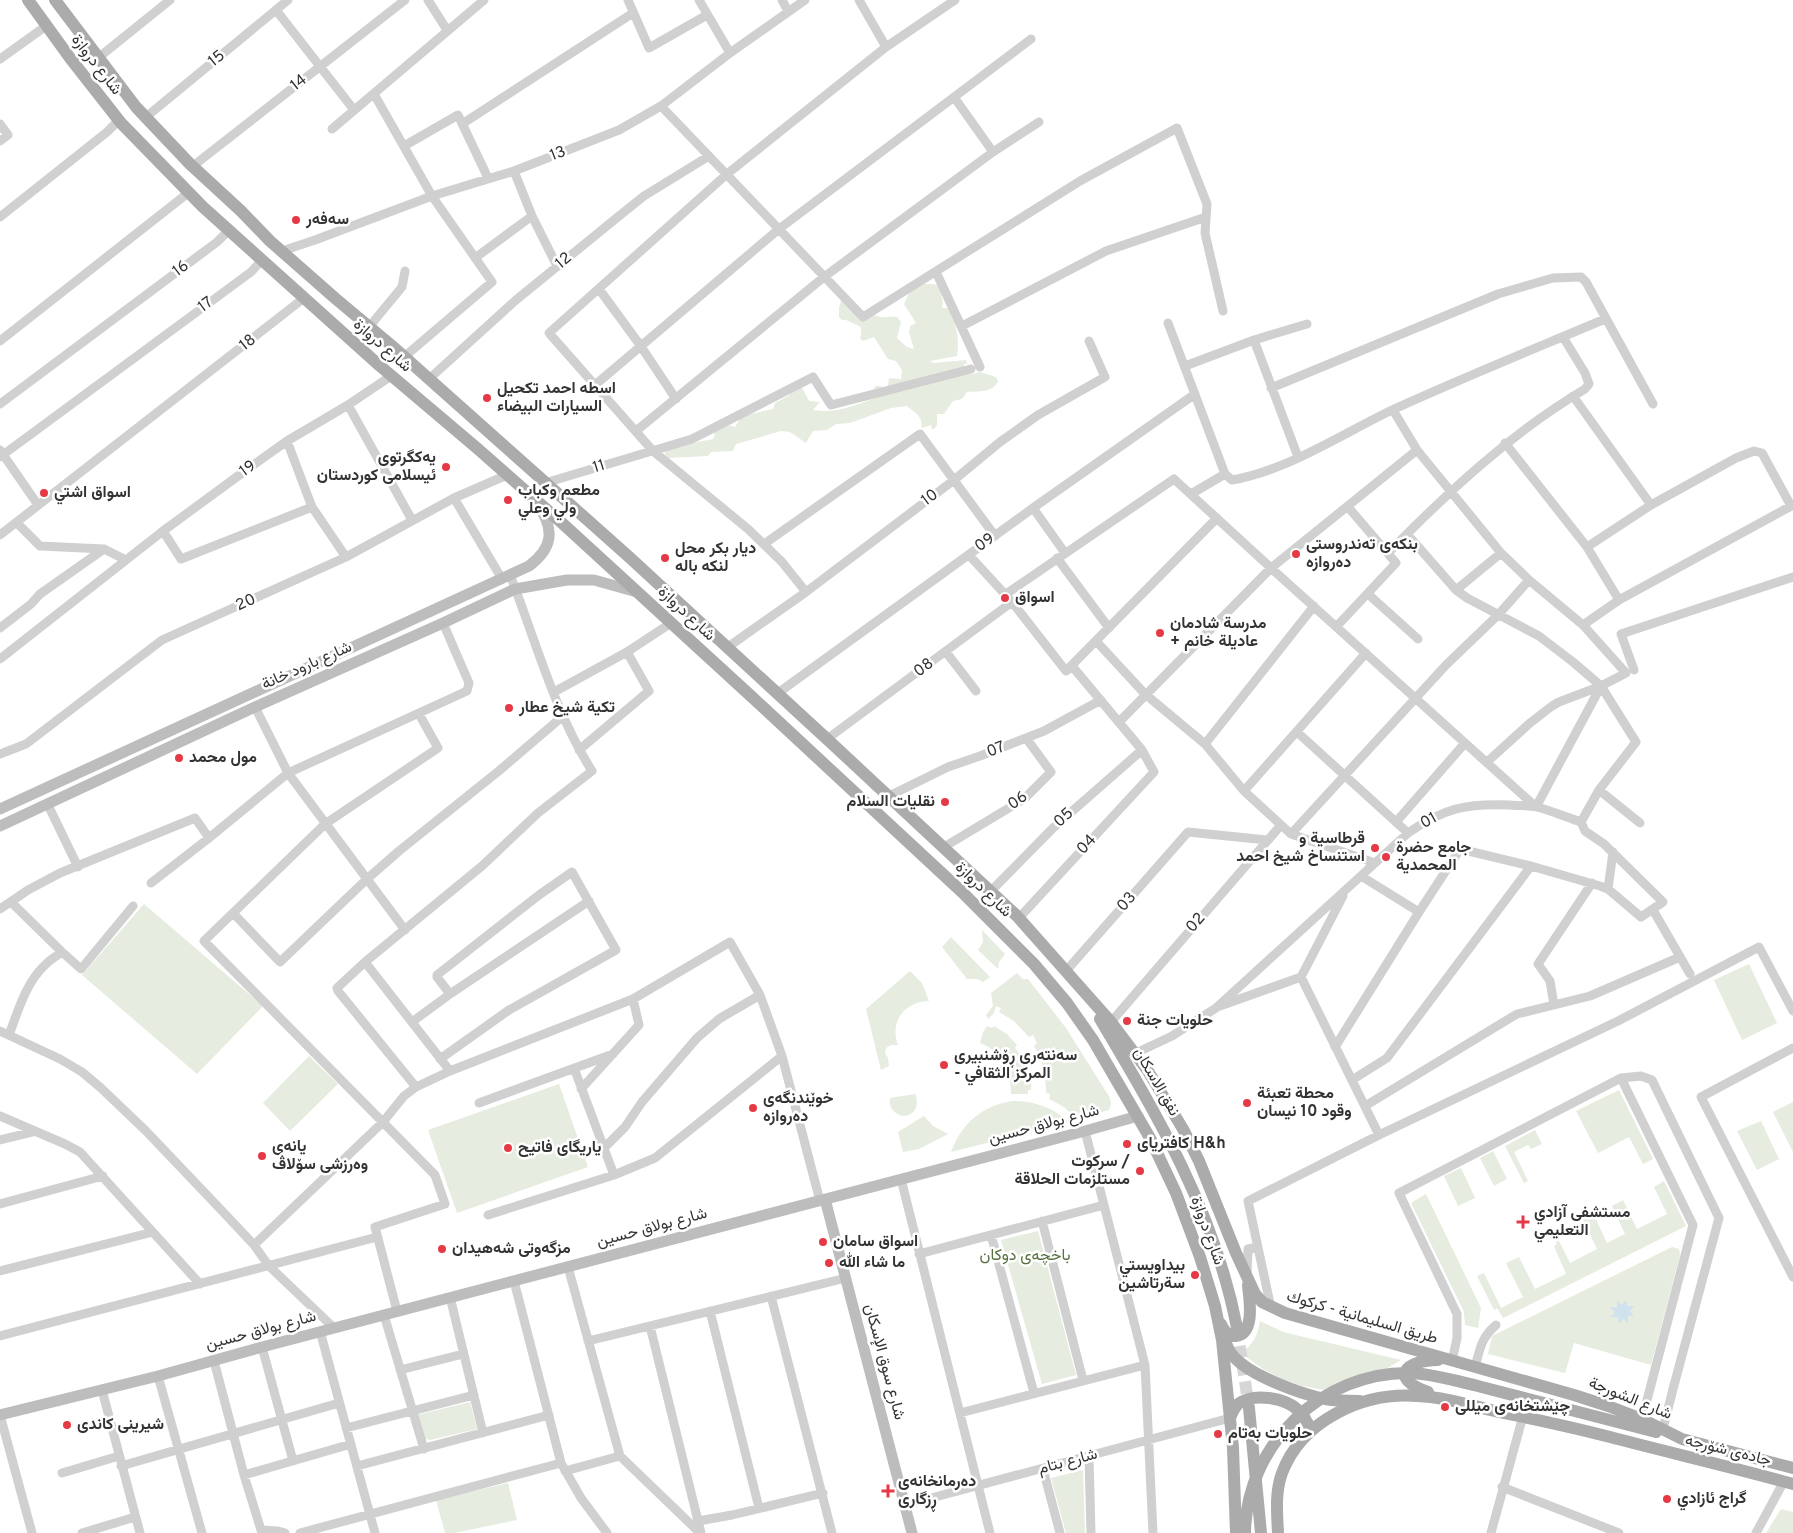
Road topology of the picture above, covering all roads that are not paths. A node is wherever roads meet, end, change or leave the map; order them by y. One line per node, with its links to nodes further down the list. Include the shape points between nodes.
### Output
1 (28, 0): 18 (main road, شارع دروازة)
2 (55, 0): 21 (main road, شارع دروازة)
3 (170, 0): 25 (street)
4 (288, 0): 14 (street, 15)
5 (405, 0): 27 (street, 14)
6 (428, 0): 19 (street)
7 (484, 0): 19 (street)
8 (628, 0): 16 (street)
9 (699, 0): 17 (street)
10 (782, 0): 15 (street)
11 (805, 0): 15 (street, 13)
12 (860, 0): 22 (street)
13 (955, 0): 22 (street)
14 (276, 10): 27 (street); 32 (street, 15)
15 (788, 11): 23 (street, 13)
16 (633, 13): 17 (street, via 649,48); 36 (street)
17 (707, 15): 23 (street)
18 (46, 26): 24 (main road, شارع دروازة); 26 (street)
19 (447, 30): 28 (street)
20 (1031, 39): 29 (street)
21 (88, 44): 24 (main road); 25 (main road, شارع دروازة)
22 (886, 47): 44 (street)
23 (730, 53): 30 (street, 13)
24 (70, 58): 33 (main road, شارع دروازة)
25 (98, 58): 32 (main road, شارع دروازة)
26 (0, 59)
27 (320, 66): 31 (street); 42 (street, 14)
28 (374, 94): 31 (street); 39 (street)
29 (954, 97): 40 (street); 51 (street)
30 (661, 106): 41 (street); 43 (street, 13, via 619,130)
31 (354, 110): 37 (street)
32 (146, 117): 42 (main road, شارع دروازة)
33 (119, 120): 46 (main road, شارع دروازة); 49 (street)
34 (1039, 122): 40 (street)
35 (0, 124): 38 (street, via 8,135)
36 (462, 124): 39 (street, via 458,114); 45 (street)
37 (332, 129)
38 (0, 141)
39 (404, 146): 47 (street)
40 (993, 152): 59 (street)
41 (709, 156): 44 (street); 56 (street, 12, via 644,196)
42 (193, 166): 53 (main road, شارع دروازة)
43 (514, 171): 45 (street, 13); 48 (street)
44 (727, 174): 51 (street); 60 (street)
45 (488, 178): 47 (street, 13)
46 (188, 193): 52 (main road, شارع دروازة); 70 (street)
47 (432, 196): 53 (street, 13); 54 (street)
48 (532, 216): 54 (street); 56 (street)
49 (0, 217)
50 (1206, 218): 58 (street, via 1207,204 1176,128 1080,181); 62 (street, via 1205,233); 66 (street, via 1106,250)
51 (779, 229): 59 (street); 72 (street)
52 (228, 231): 55 (main road, شارع دروازة); 82 (street, 16)
53 (282, 251): 67 (main road, شارع دروازة)
54 (475, 258): 73 (street, via 492,282)
55 (262, 260): 61 (main road, شارع دروازة); 91 (street, 17, via 251,272)
56 (557, 266): 76 (street, 12)
57 (405, 271): 67 (street, via 402,287)
58 (936, 272): 59 (street, via 863,317); 66 (street)
59 (824, 277): 81 (street)
60 (599, 289): 72 (street); 77 (street, via 549,333)
61 (304, 298): 75 (main road, شارع دروازة); 101 (street, 18)
62 (1223, 311)
63 (1605, 319): 68 (street); 78 (street, via 1581,277 1553,278 1498,294); 83 (street)
64 (1168, 323): 74 (street)
65 (1307, 324): 69 (street)
66 (962, 326): 90 (street, 11, via 976,368 831,404 813,377 692,439)
67 (369, 327): 73 (main road, شارع دروازة)
68 (1563, 337): 80 (street, via 1589,384); 85 (street)
69 (1254, 340): 74 (street); 78 (street)
70 (0, 341)
71 (1089, 341): 95 (street, 10, via 1105,377 1038,415)
72 (640, 345): 77 (street); 81 (street)
73 (404, 357): 76 (main road, شارع دروازة)
74 (1185, 366): 79 (street)
75 (391, 376): 84 (street, 19); 94 (main road, شارع دروازة)
76 (429, 379): 96 (main road, شارع دروازة)
77 (595, 385): 86 (street)
78 (1271, 388): 92 (street)
79 (1195, 394): 93 (street); 106 (street, 09)
80 (1573, 396): 88 (street); 102 (street)
81 (676, 399): 86 (street)
82 (0, 404)
83 (1653, 404)
84 (348, 405): 87 (street, 19); 108 (street)
85 (1393, 410): 89 (street); 92 (street)
86 (636, 431): 90 (street)
87 (287, 441): 104 (street); 110 (street, 19)
88 (1505, 443): 97 (street); 115 (street)
89 (1417, 450): 97 (street); 105 (street)
90 (653, 451): 96 (street, 11); 114 (street)
91 (1, 454): 101 (street)
92 (1298, 457): 93 (street, via 1251,476 1232,480)
93 (1225, 474): 98 (street)
94 (507, 475): 99 (street, 20); 100 (main road, شارع دروازة)
95 (954, 480): 113 (street); 114 (street, via 920,434); 131 (street, 10)
96 (545, 483): 146 (main road, شارع دروازة)
97 (1450, 492): 111 (street); 119 (street)
98 (1191, 494): 107 (street); 117 (street, via 1174,479)
99 (454, 498): 108 (street, 20); 125 (street)
100 (534, 499): 125 (street, شارع بارود خانة, via 548,525 547,548 529,566); 130 (main road, شارع دروازة)
101 (38, 505): 109 (street, 18)
102 (1651, 505): 103 (street, via 1754,451 1762,453); 115 (street)
103 (1792, 505): 134 (street)
104 (312, 507): 110 (street, via 181,559); 121 (street)
105 (1348, 507): 118 (street); 124 (street)
106 (1033, 508): 113 (street, 09); 117 (street)
107 (1217, 518): 124 (street); 143 (street)
108 (412, 520): 121 (street, 20)
109 (17, 523): 112 (street, 18); 116 (street, via 40,546)
110 (163, 530): 123 (street, 19)
111 (1406, 534): 118 (street); 129 (street)
112 (0, 535)
113 (995, 536): 120 (street, 09)
114 (764, 544): 131 (street)
115 (1587, 547): 134 (street)
116 (104, 549): 123 (street); 142 (street, via 40,594)
117 (1065, 553): 122 (street)
118 (1388, 553): 133 (street, via 1396,563)
119 (1501, 553): 127 (street); 129 (street)
120 (969, 554): 132 (street); 159 (street, 09)
121 (346, 556): 175 (street, 20, via 162,640 26,744)
122 (1057, 558): 132 (street); 143 (street)
123 (126, 560): 152 (street, 19)
124 (1271, 568): 136 (street); 160 (street)
125 (506, 577): 128 (street); 184 (street, شارع بارود خانة)
126 (1793, 577): 147 (street, via 1620,634)
127 (1529, 580): 137 (street); 140 (street)
128 (515, 589): 130 (street, شارع بارود خانة, via 567,580 594,580); 138 (street, شارع بارود خانة); 158 (street)
129 (1456, 590): 137 (street)
130 (637, 592): 139 (main road, شارع دروازة)
131 (806, 592): 146 (street, 10)
132 (1006, 594): 135 (street)
133 (1368, 594): 141 (street); 144 (street)
134 (1619, 600): 140 (street)
135 (1012, 602): 149 (street, 08); 153 (street, via 1066,671)
136 (1314, 606): 141 (street); 172 (street)
137 (1498, 615): 156 (street, via 1556,648); 162 (street)
138 (443, 623): 164 (street, شارع بارود خانة); 165 (street, via 469,687 467,691)
139 (671, 623): 148 (street); 161 (main road, شارع دروازة)
140 (1583, 625): 151 (street)
141 (1337, 626): 150 (street)
142 (0, 628)
143 (1109, 628): 145 (street)
144 (1418, 639)
145 (1096, 641): 153 (street); 160 (street)
146 (728, 647): 155 (main road, شارع دروازة)
147 (1627, 650): 151 (street); 154 (street)
148 (627, 652): 158 (street); 173 (street, via 648,691)
149 (946, 652): 157 (street); 170 (street, 08)
150 (1366, 653): 162 (street); 168 (street)
151 (1610, 656): 156 (street, via 1626,673)
152 (0, 659)
153 (1072, 666): 163 (street)
154 (1634, 670)
155 (765, 682): 159 (main road, شارع دروازة); 161 (main road)
156 (1601, 686): 176 (street, via 1552,706); 179 (street, via 1636,742); 183 (street)
157 (976, 691)
158 (554, 692): 166 (street)
159 (778, 694): 170 (main road, شارع دروازة)
160 (1145, 694): 167 (street); 172 (street)
161 (752, 697): 247 (main road, شارع دروازة, via 962,892 1034,964 1081,1021)
162 (1416, 698): 171 (street); 178 (street)
163 (1101, 700): 167 (street); 169 (street, 07)
164 (255, 707): 177 (street); 182 (street, شارع بارود خانة)
165 (418, 714): 177 (street); 188 (street, via 438,748)
166 (563, 716): 173 (street); 201 (street)
167 (1118, 722): 174 (street)
168 (1297, 732): 178 (street); 180 (street)
169 (1026, 738): 181 (street, 07, via 948,767); 195 (street, 06, via 1051,772 1024,799)
170 (827, 739): 181 (main road, شارع دروازة)
171 (1465, 743): 176 (street); 185 (street)
172 (1205, 744): 180 (street)
173 (579, 750): 215 (street, via 592,771 538,813 482,866)
174 (1142, 750): 206 (street, 05, via 1053,828); 214 (street, 04, via 1154,772)
175 (0, 754)
176 (1487, 762): 183 (street)
177 (288, 773): 188 (street); 193 (street)
178 (1346, 776): 185 (street); 191 (street)
179 (1598, 790): 186 (street); 187 (street)
180 (1244, 792): 189 (street)
181 (889, 796): 195 (main road, شارع دروازة)
182 (48, 805): 190 (street, شارع بارود خانة); 199 (street)
183 (1536, 807): 186 (street, 01); 192 (street, 01, via 1490,804 1467,807 1432,818)
184 (0, 809)
185 (1396, 822): 192 (street)
186 (1581, 822): 196 (street, 01, via 1585,831)
187 (1640, 823)
188 (325, 824): 201 (street); 213 (street)
189 (1281, 825): 191 (street); 194 (street, 02)
190 (0, 826)
191 (1291, 834): 197 (street)
192 (1408, 834): 197 (street, 01)
193 (209, 838): 199 (street, via 195,818); 202 (street)
194 (1267, 840): 219 (street, 03, via 1188,832); 230 (street, 02)
195 (944, 847): 206 (main road, شارع دروازة)
196 (1613, 852): 204 (street); 211 (street, 01, via 1663,902)
197 (1375, 863): 200 (street, 01)
198 (1531, 866): 203 (street); 212 (street, via 1460,849); 241 (street, via 1387,1058)
199 (78, 867): 208 (street, via 44,881)
200 (1361, 876): 205 (street, 01); 212 (street)
201 (367, 879): 213 (street, via 280,962); 215 (street)
202 (152, 883)
203 (1592, 883): 204 (street); 226 (street, via 1538,964 1550,981)
204 (1608, 889): 211 (street, via 1641,917)
205 (1347, 890): 221 (street); 227 (street, 01)
206 (991, 891): 214 (main road, شارع دروازة)
207 (589, 901): 222 (street); 222 (street, via 572,872 437,975); 237 (street, via 616,950 509,1010)
208 (11, 902): 210 (street); 216 (street)
209 (133, 906): 216 (street, via 81,969)
210 (0, 909)
211 (1653, 910): 217 (street)
212 (1419, 912): 232 (street)
213 (233, 914): 248 (street, via 204,941)
214 (1019, 918): 219 (main road, شارع دروازة)
215 (405, 930): 218 (street)
216 (62, 952): 231 (street, via 46,964 33,981)
217 (1680, 957): 220 (street); 226 (street, via 1590,996)
218 (365, 962): 229 (street); 242 (street, via 339,984 338,991)
219 (1066, 971): 224 (main road, شارع دروازة)
220 (1690, 974)
221 (1302, 977): 227 (street); 232 (street)
222 (450, 994): 229 (street)
223 (760, 995): 225 (street, via 730,942); 236 (street); 253 (street, via 719,1019 697,1038)
224 (1088, 998): 230 (main road); 287 (main road, نفق الاسكان, via 1158,1118 1191,1183 1219,1256)
225 (633, 999): 235 (street, via 639,1024); 239 (street)
226 (1554, 1005): 245 (street, via 1517,1014)
227 (1216, 1008): 234 (street, 01, via 1172,1036)
228 (1793, 1011): 251 (street, via 1759,947 1618,1021)
229 (412, 1022): 237 (street)
230 (1111, 1022): 234 (main road)
231 (4, 1033): 265 (street, via 60,1059 101,1088)
232 (1335, 1047): 241 (street)
233 (1793, 1048): 273 (street, via 1701,1097)
234 (1136, 1053): 271 (main road, via 1183,1129)
235 (613, 1054): 238 (street); 243 (street)
236 (782, 1056): 254 (street, via 655,1158); 257 (street)
237 (440, 1058): 239 (street)
238 (574, 1068): 243 (street); 244 (street)
239 (450, 1070): 242 (street)
240 (1621, 1078): 294 (street, via 1398,1193 1456,1314 1457,1338); 314 (street, via 1693,1225); 316 (street, via 1641,1076 1652,1080 1719,1218)
241 (1352, 1080): 245 (street)
242 (416, 1087): 248 (street, via 404,1096)
243 (581, 1089): 253 (street)
244 (479, 1102)
245 (1366, 1106): 251 (street)
246 (0, 1116): 250 (street)
247 (1138, 1116): 249 (street, شارع بولاق حسين); 279 (main road, شارع دروازة, via 1176,1193)
248 (383, 1122): 264 (street, via 435,1175 445,1204 374,1227); 265 (street)
249 (1085, 1131): 256 (street, شارع بولاق حسين); 259 (street)
250 (33, 1132): 252 (street); 255 (street, via 80,1152)
251 (1379, 1135): 266 (street, via 1248,1201)
252 (0, 1140)
253 (604, 1148): 254 (street)
254 (614, 1175): 260 (street)
255 (103, 1176): 258 (street); 262 (street)
256 (901, 1179): 257 (street, شارع بولاق حسين); 267 (street)
257 (823, 1200): 269 (street, شارع بولاق حسين); 272 (street, شارع سوق الإسكان)
258 (0, 1204)
259 (1104, 1206): 261 (street); 295 (street)
260 (488, 1215)
261 (1042, 1222): 263 (street); 299 (street)
262 (153, 1232): 270 (street); 275 (street)
263 (991, 1235): 267 (street); 301 (street)
264 (377, 1237): 268 (street); 281 (street)
265 (254, 1245): 268 (street)
266 (1253, 1248): 271 (street); 278 (street)
267 (919, 1254): 308 (street)
268 (269, 1266): 275 (street); 286 (street)
269 (568, 1267): 274 (street, شارع بولاق حسين); 290 (street)
270 (0, 1271)
271 (1247, 1275): 278 (main road, via 1255,1294); 279 (main road, via 1250,1314 1244,1332 1235,1336 1227,1333)
272 (846, 1278): 276 (street); 340 (street, شارع سوق الإسكان)
273 (1793, 1278)
274 (514, 1281): 277 (street, شارع بولاق حسين); 310 (street)
275 (200, 1284): 289 (street)
276 (771, 1296): 280 (street); 339 (street)
277 (450, 1297): 281 (street, شارع بولاق حسين); 292 (street)
278 (1266, 1305): 294 (main road, طريق السليمانية - كركوك)
279 (1214, 1306): 285 (main road, شارع دروازة)
280 (710, 1311): 284 (street); 341 (street)
281 (397, 1312): 282 (street, شارع بولاق حسين)
282 (384, 1315): 286 (street, شارع بولاق حسين); 297 (street)
283 (1496, 1325): 296 (street, via 1486,1333)
284 (650, 1326): 290 (street); 344 (street)
285 (1219, 1326): 304 (main road, via 1232,1355 1263,1376 1326,1399); 312 (main road)
286 (334, 1328): 288 (street, شارع بولاق حسين)
287 (1237, 1328)
288 (320, 1331): 291 (street, شارع بولاق حسين); 305 (street)
289 (0, 1336)
290 (588, 1341): 326 (street)
291 (262, 1347): 293 (street, شارع بولاق حسين); 313 (street)
292 (463, 1354): 297 (street); 302 (street)
293 (214, 1361): 298 (street, شارع بولاق حسين); 318 (street)
294 (1453, 1361): 296 (main road, شارع الشورجة); 303 (main road, via 1422,1361 1410,1366 1406,1372 1406,1379 1413,1387)
295 (1145, 1365): 299 (street); 320 (street)
296 (1476, 1367): 314 (main road, شارع الشورجة, via 1574,1394)
297 (400, 1370): 307 (street)
298 (158, 1376): 300 (street, شارع بولاق حسين); 323 (street)
299 (1083, 1380): 301 (street)
300 (102, 1390): 309 (street, شارع بولاق حسين); 325 (street)
301 (1034, 1394): 308 (street)
302 (474, 1395): 307 (street); 319 (street)
303 (1451, 1400): 304 (main road, via 1408,1395); 311 (main road, جادەی شۆرجە)
304 (1370, 1401): 317 (main road, via 1342,1411)
305 (340, 1402): 313 (street); 315 (street)
306 (1249, 1408): 363 (main road)
307 (413, 1410): 315 (street); 324 (street)
308 (960, 1413): 337 (street)
309 (0, 1415): 347 (street)
310 (549, 1415): 319 (street); 331 (street)
311 (1523, 1416): 336 (main road, جادەی شۆرجە); 338 (street)
312 (1230, 1418): 317 (main road, via 1242,1402 1257,1398 1275,1400 1297,1409); 320 (street, شارع بتام); 361 (main road)
313 (282, 1419): 318 (street); 328 (street)
314 (1642, 1419): 316 (main road, شارع الشورجة)
315 (346, 1428): 322 (street)
316 (1663, 1430): 321 (main road, شارع الشورجة)
317 (1311, 1431): 364 (main road, via 1294,1451 1282,1473 1278,1486)
318 (233, 1433): 323 (street); 335 (street)
319 (483, 1433): 324 (street)
320 (1149, 1439): 327 (street, شارع بتام); 360 (street)
321 (1682, 1439): 332 (main road, شارع الشورجة); 362 (main road, bridge, via 1420,1374 1392,1374 1359,1380 1319,1400 1291,1423 1267,1454 1251,1492)
322 (351, 1444): 328 (street); 330 (street)
323 (178, 1448): 329 (street); 350 (street)
324 (424, 1449): 330 (street)
325 (118, 1456): 329 (street); 334 (street)
326 (620, 1456): 331 (street); 354 (street)
327 (1089, 1456): 333 (street, شارع بتام); 359 (street)
328 (293, 1461): 335 (street)
329 (121, 1466): 343 (street)
330 (357, 1466): 342 (street)
331 (563, 1467): 342 (street); 353 (street, via 580,1498)
332 (1793, 1468)
333 (1043, 1469): 337 (street, شارع بتام); 358 (street)
334 (62, 1473)
335 (244, 1475): 345 (street)
336 (1788, 1483): 367 (street)
337 (978, 1486): 340 (street, شارع بتام); 357 (street)
338 (1502, 1487): 365 (street); 366 (street)
339 (823, 1493): 341 (street); 355 (street)
340 (905, 1505): 356 (street, شارع سوق الإسكان)
341 (760, 1508): 344 (street)
342 (370, 1514): 351 (street); 352 (street)
343 (135, 1516): 348 (street); 349 (street)
344 (698, 1521): 354 (street)
345 (260, 1532): 346 (street)
346 (281, 1532)
347 (32, 1533)
348 (82, 1533)
349 (140, 1533)
350 (202, 1533)
351 (300, 1533)
352 (375, 1533)
353 (607, 1533)
354 (700, 1533)
355 (832, 1533)
356 (912, 1533)
357 (990, 1533)
358 (1060, 1533)
359 (1091, 1533)
360 (1153, 1533)
361 (1236, 1533)
362 (1245, 1533)
363 (1261, 1533)
364 (1278, 1533)
365 (1491, 1533)
366 (1618, 1533)
367 (1756, 1533)

